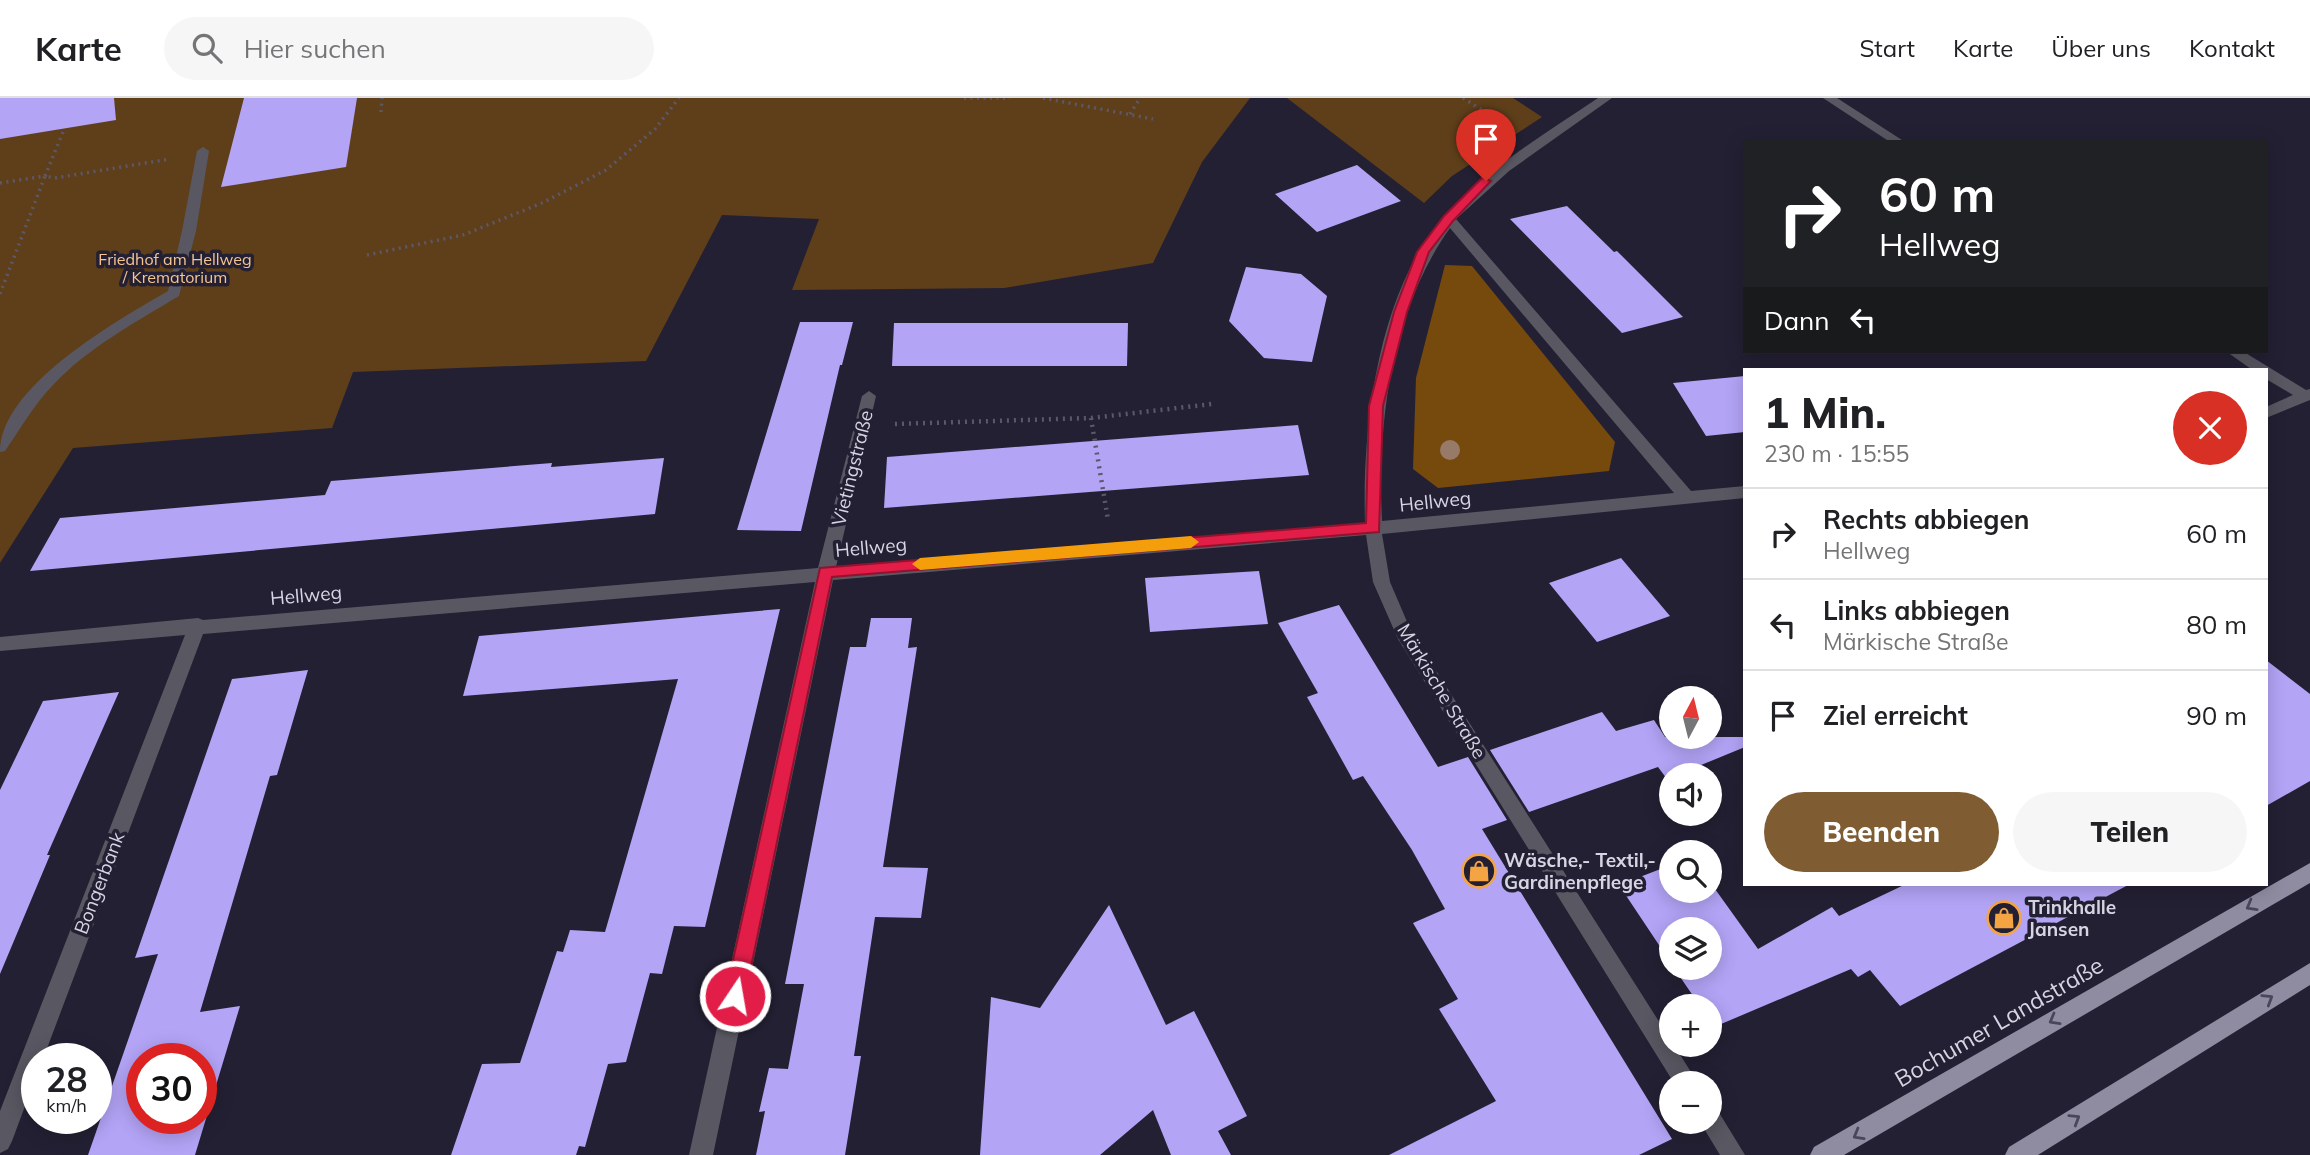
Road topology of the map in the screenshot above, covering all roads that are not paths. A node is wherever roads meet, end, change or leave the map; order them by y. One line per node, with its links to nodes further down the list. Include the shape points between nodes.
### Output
1 (1606, 98): 5 (street, Märkische Straße, via 1486,181)
2 (1829, 98): 3 (street)
3 (1896, 140)
4 (202, 152): 12 (street, via 174,293 101,338 53,376)
5 (1449, 219): 14 (street); 15 (street, Märkische Straße, via 1423,252 1401,312 1376,406)
6 (2237, 354): 7 (street)
7 (2259, 368)
8 (2268, 373): 9 (street)
9 (2307, 395): 11 (street)
10 (869, 396): 16 (street, Vietingstraße)
11 (2268, 412)
12 (0, 447)
13 (1743, 492): 14 (street, Hellweg)
14 (1687, 498): 15 (street, Hellweg)
15 (1373, 528): 16 (street, Hellweg); 21 (street, Märkische Straße, via 1380,576 1404,634)
16 (825, 572): 17 (street, Hellweg); 24 (street, Vietingstraße)
17 (198, 625): 18 (street, Hellweg); 23 (street, Bongerbank)
18 (0, 644)
19 (2310, 872): 26 (main road, Bochumer Landstraße, one-way to 26)
20 (2310, 972): 27 (main road, one-way to 20)
21 (1680, 1071)
22 (1720, 1134): 25 (street)
23 (0, 1141)
24 (701, 1155)
25 (1733, 1155)
26 (1822, 1155)
27 (2017, 1155)

